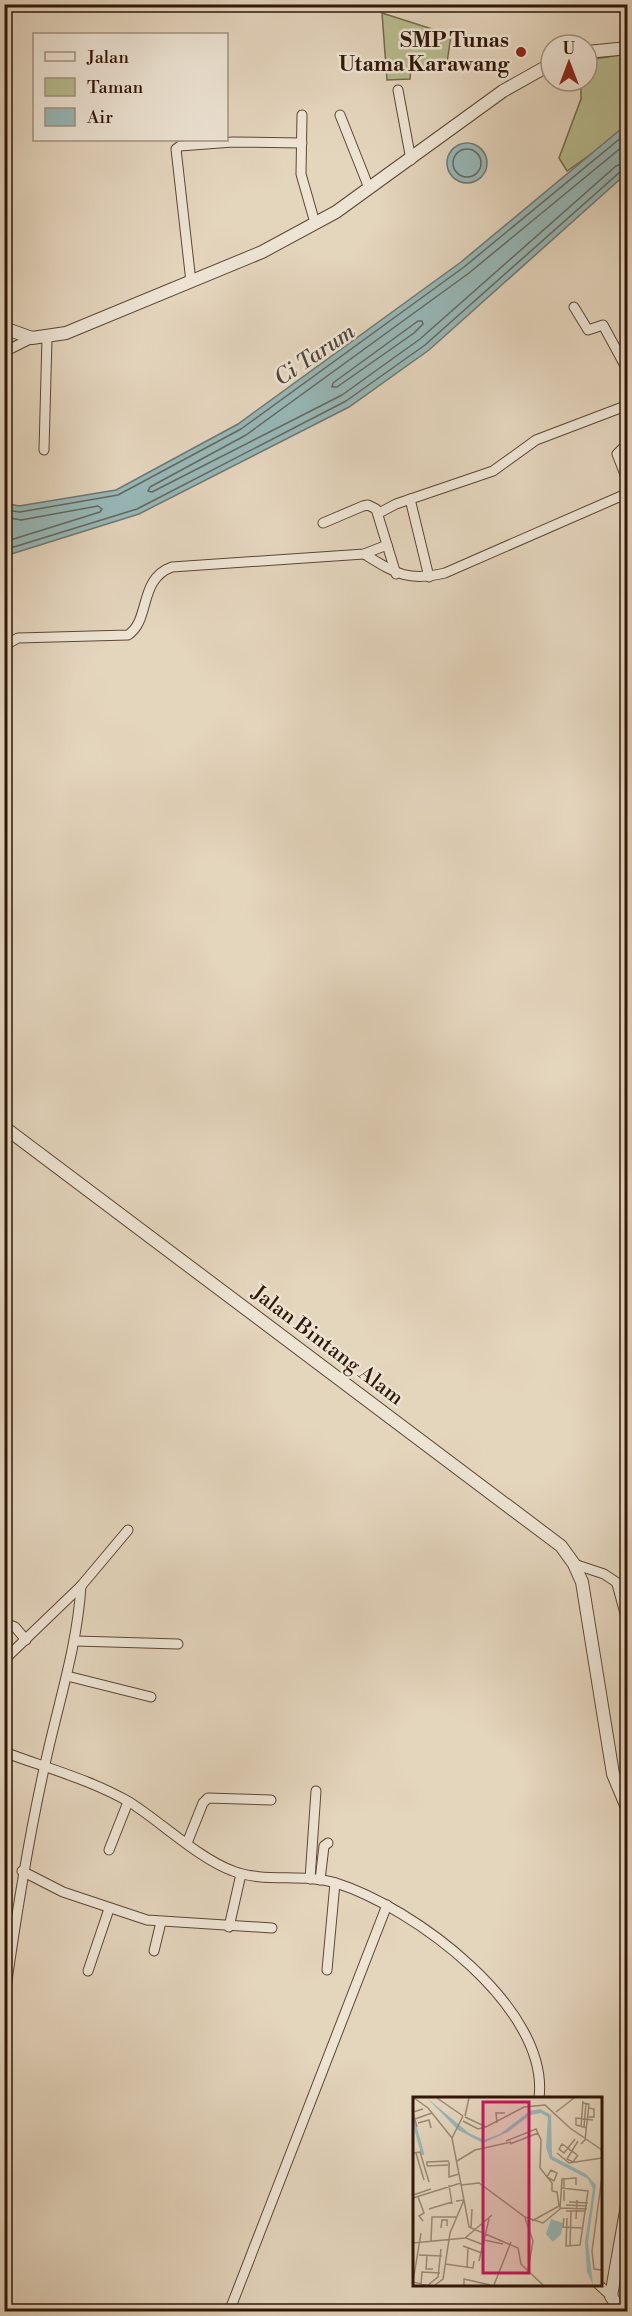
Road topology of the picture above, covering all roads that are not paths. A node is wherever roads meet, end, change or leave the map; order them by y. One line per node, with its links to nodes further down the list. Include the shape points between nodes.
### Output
1 (627, 48): 2 (street)
2 (599, 51)
3 (539, 71): 8 (street, via 503,91)
4 (398, 90): 8 (street)
5 (302, 115): 7 (street)
6 (340, 115): 9 (street)
7 (302, 143): 10 (street, via 304,192); 11 (street, via 233,142 176,149)
8 (411, 160): 9 (street)
9 (369, 188): 10 (street)
10 (315, 223): 11 (street, via 262,252)
11 (192, 282): 15 (street)
12 (574, 307): 17 (street, via 588,330 603,325)
13 (4, 328): 14 (street)
14 (32, 338): 15 (street); 16 (street)
15 (47, 338): 20 (street)
16 (4, 352)
17 (627, 371)
18 (627, 405): 23 (street, via 536,440 493,471)
19 (627, 443): 21 (street, via 617,454)
20 (44, 450)
21 (627, 482)
22 (627, 493): 29 (street)
23 (411, 499): 24 (street); 29 (street)
24 (379, 513): 25 (street, via 368,505); 26 (street)
25 (324, 523)
26 (387, 545): 27 (street); 28 (street)
27 (363, 554): 28 (street); 30 (street, via 172,567 156,576 136,626 128,635 18,638)
28 (396, 574): 29 (street)
29 (429, 577)
30 (4, 651)
31 (4, 1127): 33 (street, Jalan Bintang Alam, via 548,1534)
32 (128, 1530): 35 (street)
33 (574, 1564): 34 (street, Jalan Bintang Alam, via 591,1568); 50 (street, via 586,1600 613,1774)
34 (617, 1584): 36 (street, Jalan Bintang Alam); 38 (street)
35 (81, 1586): 39 (street); 40 (street)
36 (627, 1590)
37 (4, 1623): 39 (street, via 15,1627)
38 (627, 1624)
39 (26, 1640): 42 (street)
40 (76, 1641): 41 (street); 43 (street)
41 (178, 1644)
42 (4, 1660)
43 (67, 1677): 44 (street); 46 (street)
44 (152, 1697)
45 (4, 1752): 46 (street)
46 (44, 1766): 49 (street); 54 (street)
47 (316, 1791): 56 (street)
48 (271, 1800): 51 (street, via 208,1798)
49 (128, 1802): 51 (street); 53 (street)
50 (627, 1810)
51 (187, 1843): 55 (street)
52 (328, 1843): 56 (street)
53 (109, 1850)
54 (22, 1871): 59 (street); 63 (street)
55 (241, 1874): 56 (street); 61 (street)
56 (315, 1879): 57 (street)
57 (335, 1883): 58 (street); 65 (street)
58 (387, 1905): 68 (street, via 463,1960 505,2001 537,2064); 72 (street)
59 (109, 1909): 60 (street); 66 (street)
60 (161, 1922): 61 (street); 64 (street)
61 (229, 1927): 62 (street)
62 (272, 1928)
63 (9, 1943): 67 (street)
64 (154, 1952)
65 (327, 1970)
66 (88, 1971)
67 (4, 2002)
68 (539, 2097)
69 (627, 2200): 71 (street)
70 (600, 2286): 71 (street)
71 (611, 2296): 73 (street)
72 (229, 2312)
73 (621, 2312)

